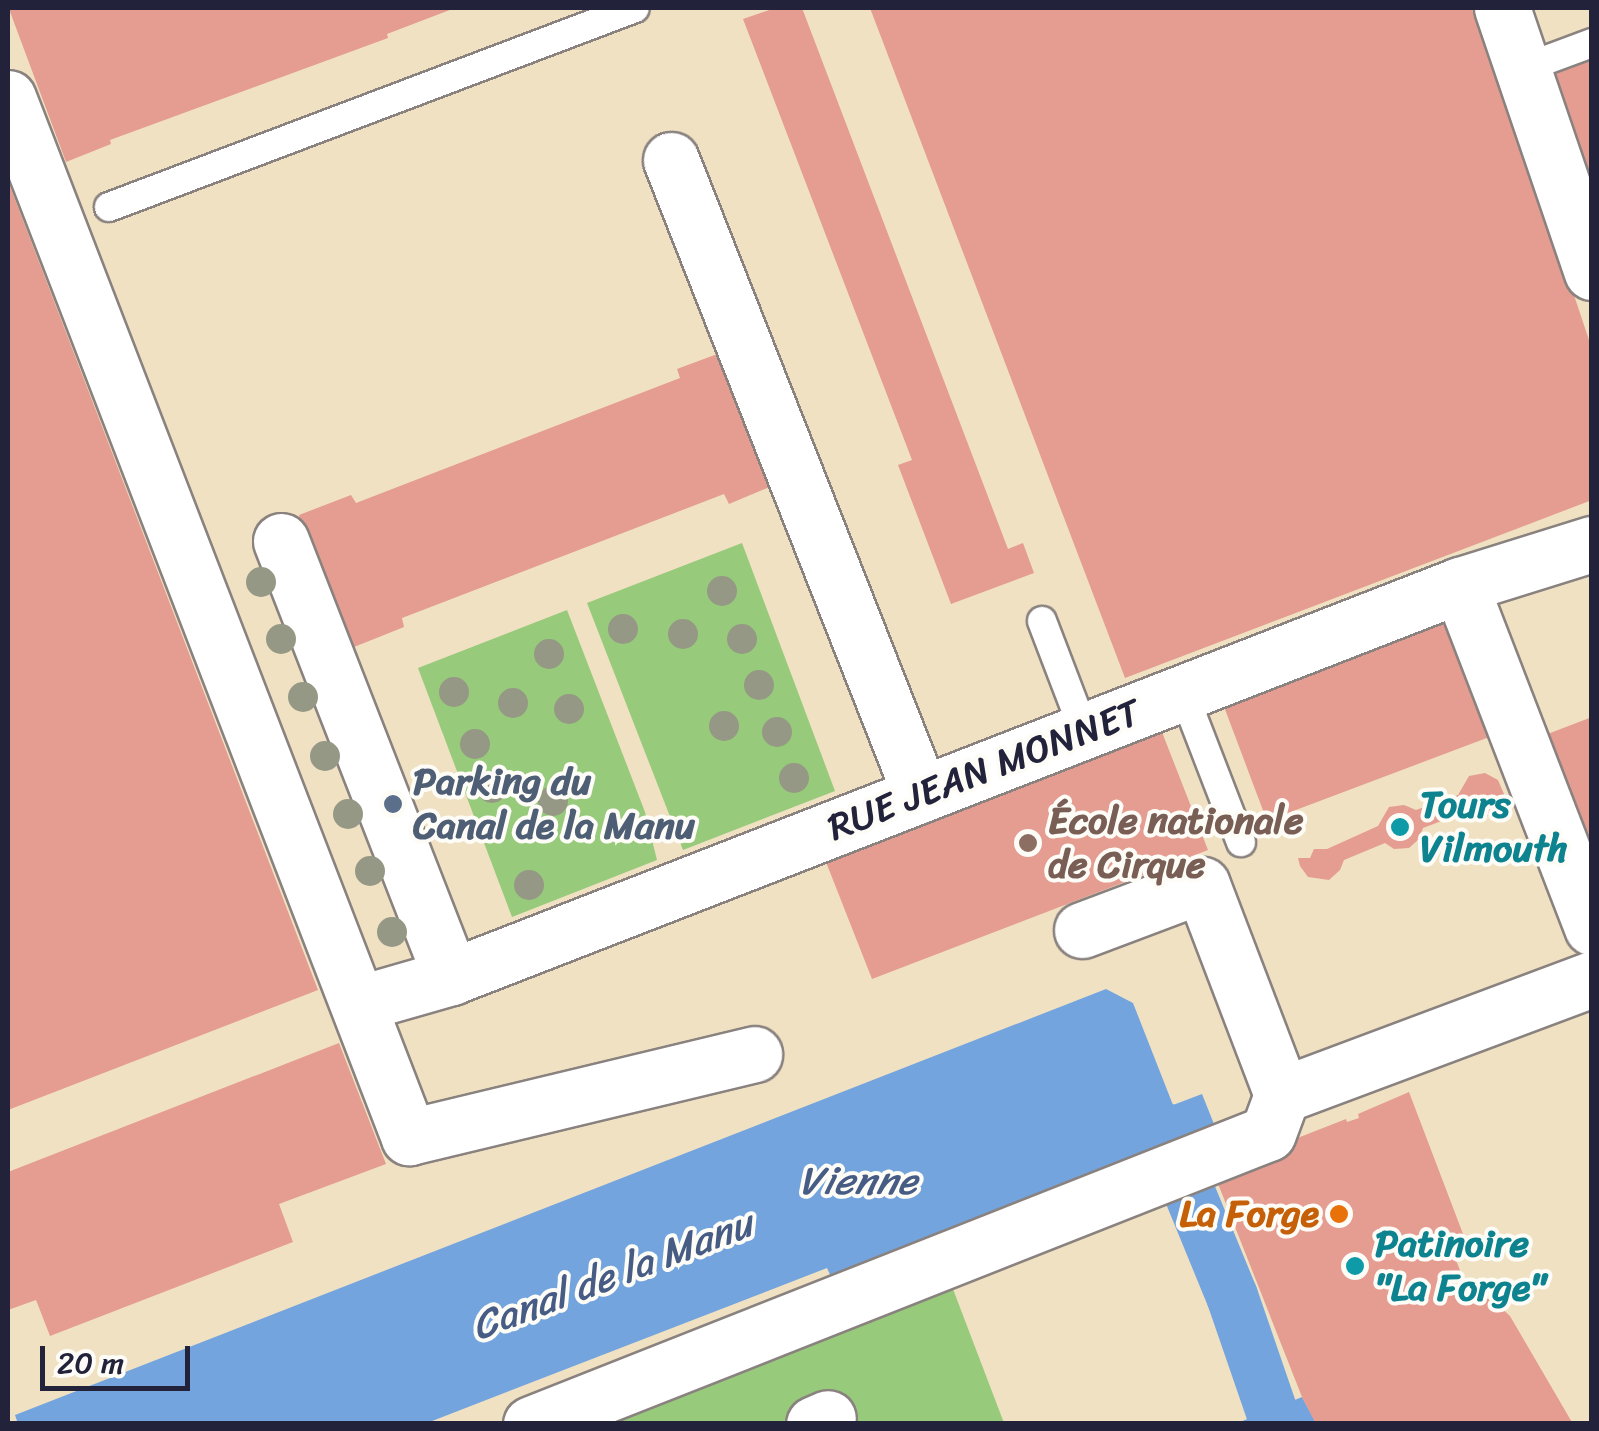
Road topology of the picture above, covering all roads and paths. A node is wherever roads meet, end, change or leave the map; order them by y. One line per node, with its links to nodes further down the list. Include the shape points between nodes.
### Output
1 (636, 8): 7 (lane)
2 (1502, 8): 4 (street)
3 (1592, 43): 4 (lane)
4 (1522, 69): 8 (street)
5 (8, 98): 22 (street, via 408,1137)
6 (671, 160): 15 (street)
7 (108, 207)
8 (1592, 272)
9 (281, 541): 19 (street)
10 (1592, 544): 11 (street, RUE JEAN MONNET)
11 (1460, 586): 13 (street, RUE JEAN MONNET); 17 (street)
12 (1042, 621): 14 (lane)
13 (1183, 692): 14 (street, RUE JEAN MONNET); 16 (lane)
14 (1084, 731): 15 (street, RUE JEAN MONNET)
15 (921, 795): 19 (street, RUE JEAN MONNET)
16 (1241, 842)
17 (1592, 927)
18 (1082, 930): 23 (street, via 1202,885)
19 (451, 977): 21 (street, RUE JEAN MONNET)
20 (1592, 979): 23 (street)
21 (378, 998)
22 (754, 1054)
23 (1282, 1095): 24 (street, via 1268,1133)
24 (531, 1424)

